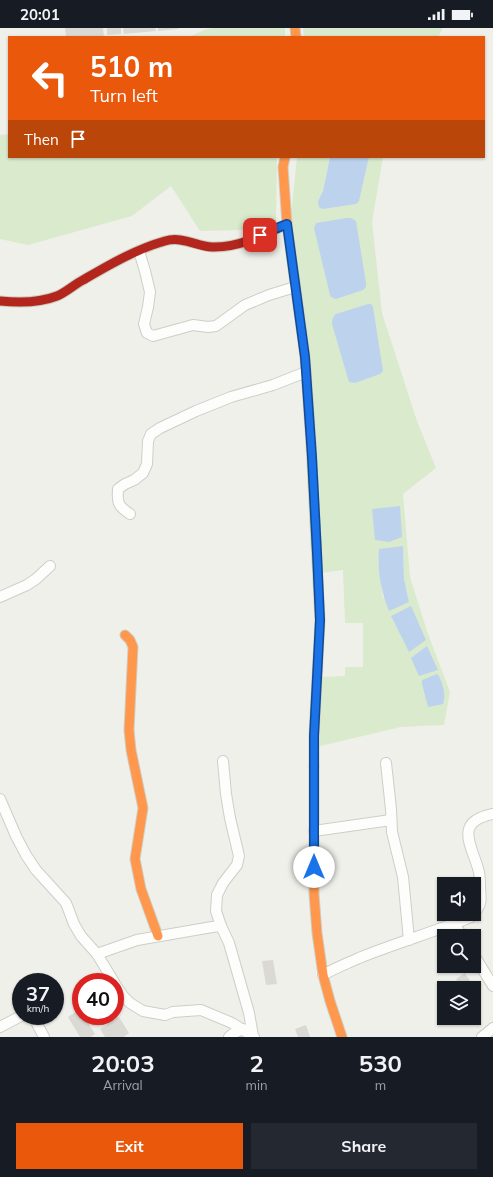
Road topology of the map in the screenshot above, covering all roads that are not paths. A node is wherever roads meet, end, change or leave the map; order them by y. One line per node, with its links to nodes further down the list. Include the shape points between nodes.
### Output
1 (285, 158): 2 (street, via 283,167)
2 (287, 224): 3 (street, via 230,246 212,247 176,238); 4 (street)
3 (138, 251): 4 (street, via 150,292 144,324 147,333 153,336 194,325 216,326 246,306); 5 (street, via 59,295 35,301)
4 (295, 287): 6 (street)
5 (0, 301)
6 (306, 372): 7 (street, via 212,404 151,434 148,441 147,464 143,473 118,489 117,501 122,509); 16 (street, via 320,620 314,736)
7 (130, 514)
8 (50, 566): 9 (street, via 27,585)
9 (0, 597)
10 (125, 635): 22 (street, via 130,640 133,660 130,750 143,808 135,859 141,889)
11 (223, 761): 20 (street, via 230,818 239,856 237,865 217,895 216,911)
12 (386, 763): 15 (street)
13 (0, 799): 24 (street, via 26,855 66,903 81,936)
14 (493, 814): 17 (street, via 477,820 468,832)
15 (391, 820): 16 (street); 23 (street, via 403,877)
16 (314, 831): 27 (street, via 314,894)
17 (479, 877)
18 (461, 921): 19 (street)
19 (454, 924): 21 (street); 23 (street)
20 (221, 926): 22 (street); 35 (street, via 229,943)
21 (457, 929)
22 (158, 936): 24 (street, via 137,940)
23 (408, 940): 27 (street, via 336,967)
24 (97, 954): 26 (street)
25 (481, 966): 28 (street)
26 (109, 973)
27 (323, 975): 38 (street)
28 (493, 986)
29 (124, 996): 34 (street, via 143,1011 165,1015 202,1010)
30 (12, 1021): 32 (street)
31 (38, 1025): 36 (street)
32 (0, 1027)
33 (493, 1028): 39 (street)
34 (243, 1029): 35 (street); 37 (street)
35 (253, 1036)
36 (44, 1037)
37 (229, 1037)
38 (342, 1037)
39 (482, 1037)

